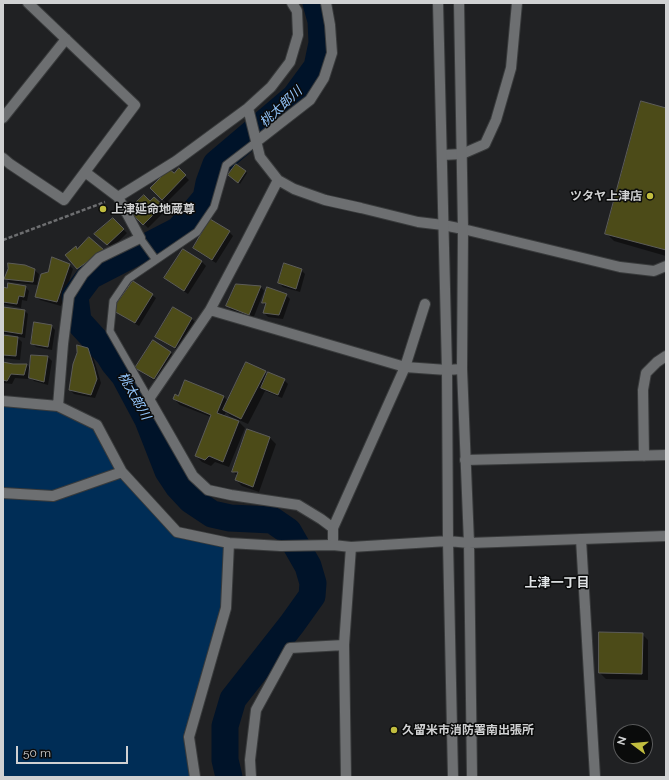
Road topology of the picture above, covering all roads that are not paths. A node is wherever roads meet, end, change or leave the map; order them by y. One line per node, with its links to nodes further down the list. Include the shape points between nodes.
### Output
1 (28, 3): 7 (street)
2 (292, 3): 8 (street, via 296,11 298,35 290,62 271,87)
3 (326, 3): 10 (street, via 332,53 324,78 310,100)
4 (438, 3): 12 (street)
5 (459, 3): 11 (street)
6 (517, 3): 11 (street, via 511,68 496,120 485,144)
7 (66, 39): 9 (street); 14 (street, via 135,105)
8 (248, 108): 10 (street); 16 (street, via 176,161)
9 (3, 118)
10 (256, 142): 15 (street, via 260,157); 20 (lane, via 226,165 214,207 197,232)
11 (462, 154): 12 (street); 18 (street)
12 (442, 155): 17 (street)
13 (3, 158): 14 (street, via 64,200)
14 (85, 172): 16 (street)
15 (278, 180): 17 (street, via 294,189 325,200 418,222); 23 (street)
16 (118, 197): 19 (street)
17 (443, 225): 18 (street); 27 (street)
18 (463, 229): 21 (street, via 620,267 654,271); 26 (street)
19 (140, 238): 20 (lane); 30 (street, via 99,258 83,274 69,296)
20 (156, 260): 28 (lane, via 128,279 114,300 110,331)
21 (666, 266)
22 (425, 304): 25 (street)
23 (210, 310): 25 (street); 28 (street)
24 (666, 356): 32 (street, via 646,373 643,390)
25 (406, 367): 27 (street); 36 (street)
26 (462, 369): 27 (street); 33 (street)
27 (447, 370): 39 (street)
28 (149, 399): 36 (street, via 193,476 208,490 298,505)
29 (3, 401): 30 (street)
30 (58, 406): 34 (street, via 96,425)
31 (666, 455): 32 (street)
32 (644, 456): 33 (street)
33 (465, 460): 41 (street)
34 (122, 472): 35 (street, via 53,496); 40 (street, via 177,532)
35 (3, 493)
36 (333, 528): 42 (street)
37 (666, 536): 38 (street)
38 (581, 539): 41 (street); 50 (street)
39 (448, 541): 41 (street); 43 (street); 48 (street)
40 (229, 543): 42 (street); 45 (street, via 226,608 189,737)
41 (469, 543): 49 (street)
42 (333, 545): 43 (street)
43 (351, 547): 44 (street)
44 (344, 645): 46 (street, via 290,648 256,710 250,760); 47 (street)
45 (195, 777)
46 (251, 777)
47 (346, 777)
48 (453, 777)
49 (472, 777)
50 (595, 777)

